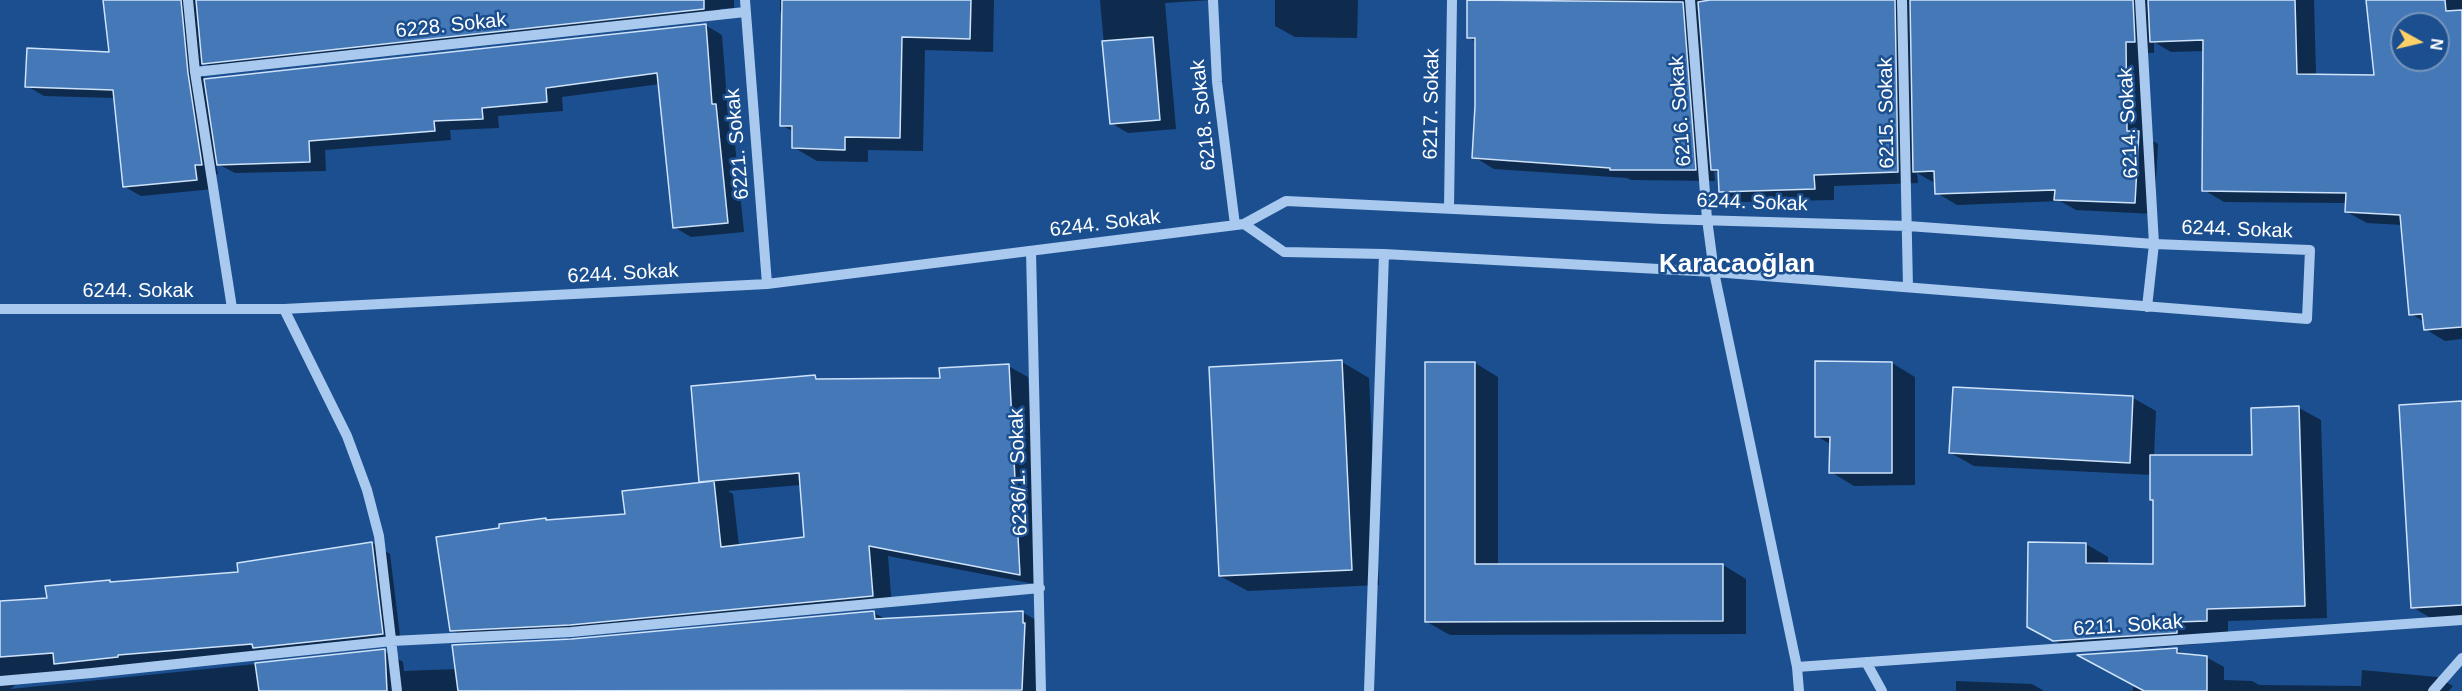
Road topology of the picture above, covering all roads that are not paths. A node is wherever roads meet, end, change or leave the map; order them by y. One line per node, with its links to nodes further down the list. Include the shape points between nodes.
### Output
1 (189, 0): 9 (street)
2 (745, 0): 8 (street, 6221. Sokak)
3 (1213, 0): 12 (street, 6218. Sokak, via 1217,82)
4 (1452, 0): 10 (street, 6217. Sokak)
5 (1690, 0): 11 (street, 6216. Sokak)
6 (1902, 0): 13 (street, 6215. Sokak)
7 (2140, 0): 14 (street, 6214. Sokak)
8 (745, 12): 9 (street, 6228. Sokak); 18 (street, 6221. Sokak)
9 (195, 72): 21 (street)
10 (1449, 208): 11 (street, 6244. Sokak); 12 (street, 6244. Sokak, via 1286,201)
11 (1707, 219): 13 (street, 6244. Sokak); 17 (street, 6216. Sokak)
12 (1240, 225): 15 (street, 6244. Sokak); 16 (street, 6244. Sokak, via 1284,252)
13 (1908, 226): 14 (street, 6244. Sokak); 19 (street, 6215. Sokak)
14 (2154, 244): 20 (street, 6214. Sokak); 20 (street, 6244. Sokak, via 2310,250 2307,319)
15 (1031, 251): 18 (street, 6244. Sokak); 24 (street, 6236/1. Sokak)
16 (1384, 254): 17 (street, 6244. Sokak); 33 (street)
17 (1714, 272): 19 (street, 6244. Sokak); 29 (street, 6216. Sokak)
18 (766, 284): 23 (street, 6244. Sokak)
19 (1908, 288): 20 (street, 6244. Sokak)
20 (2147, 307)
21 (232, 308): 22 (street, 6244. Sokak); 23 (street, 6244. Sokak)
22 (0, 309)
23 (284, 309): 26 (street, via 347,436 367,490 379,536)
24 (1040, 588): 26 (street, via 571,632); 32 (street, 6236/1. Sokak)
25 (2462, 620): 28 (street, 6211. Sokak)
26 (392, 641): 30 (street); 31 (street)
27 (2462, 658): 36 (street)
28 (1866, 662): 29 (street, 6211. Sokak); 35 (street)
29 (1797, 667): 34 (street, 6216. Sokak)
30 (0, 681)
31 (398, 691)
32 (1041, 691)
33 (1369, 691)
34 (1799, 691)
35 (1882, 691)
36 (2433, 691)

